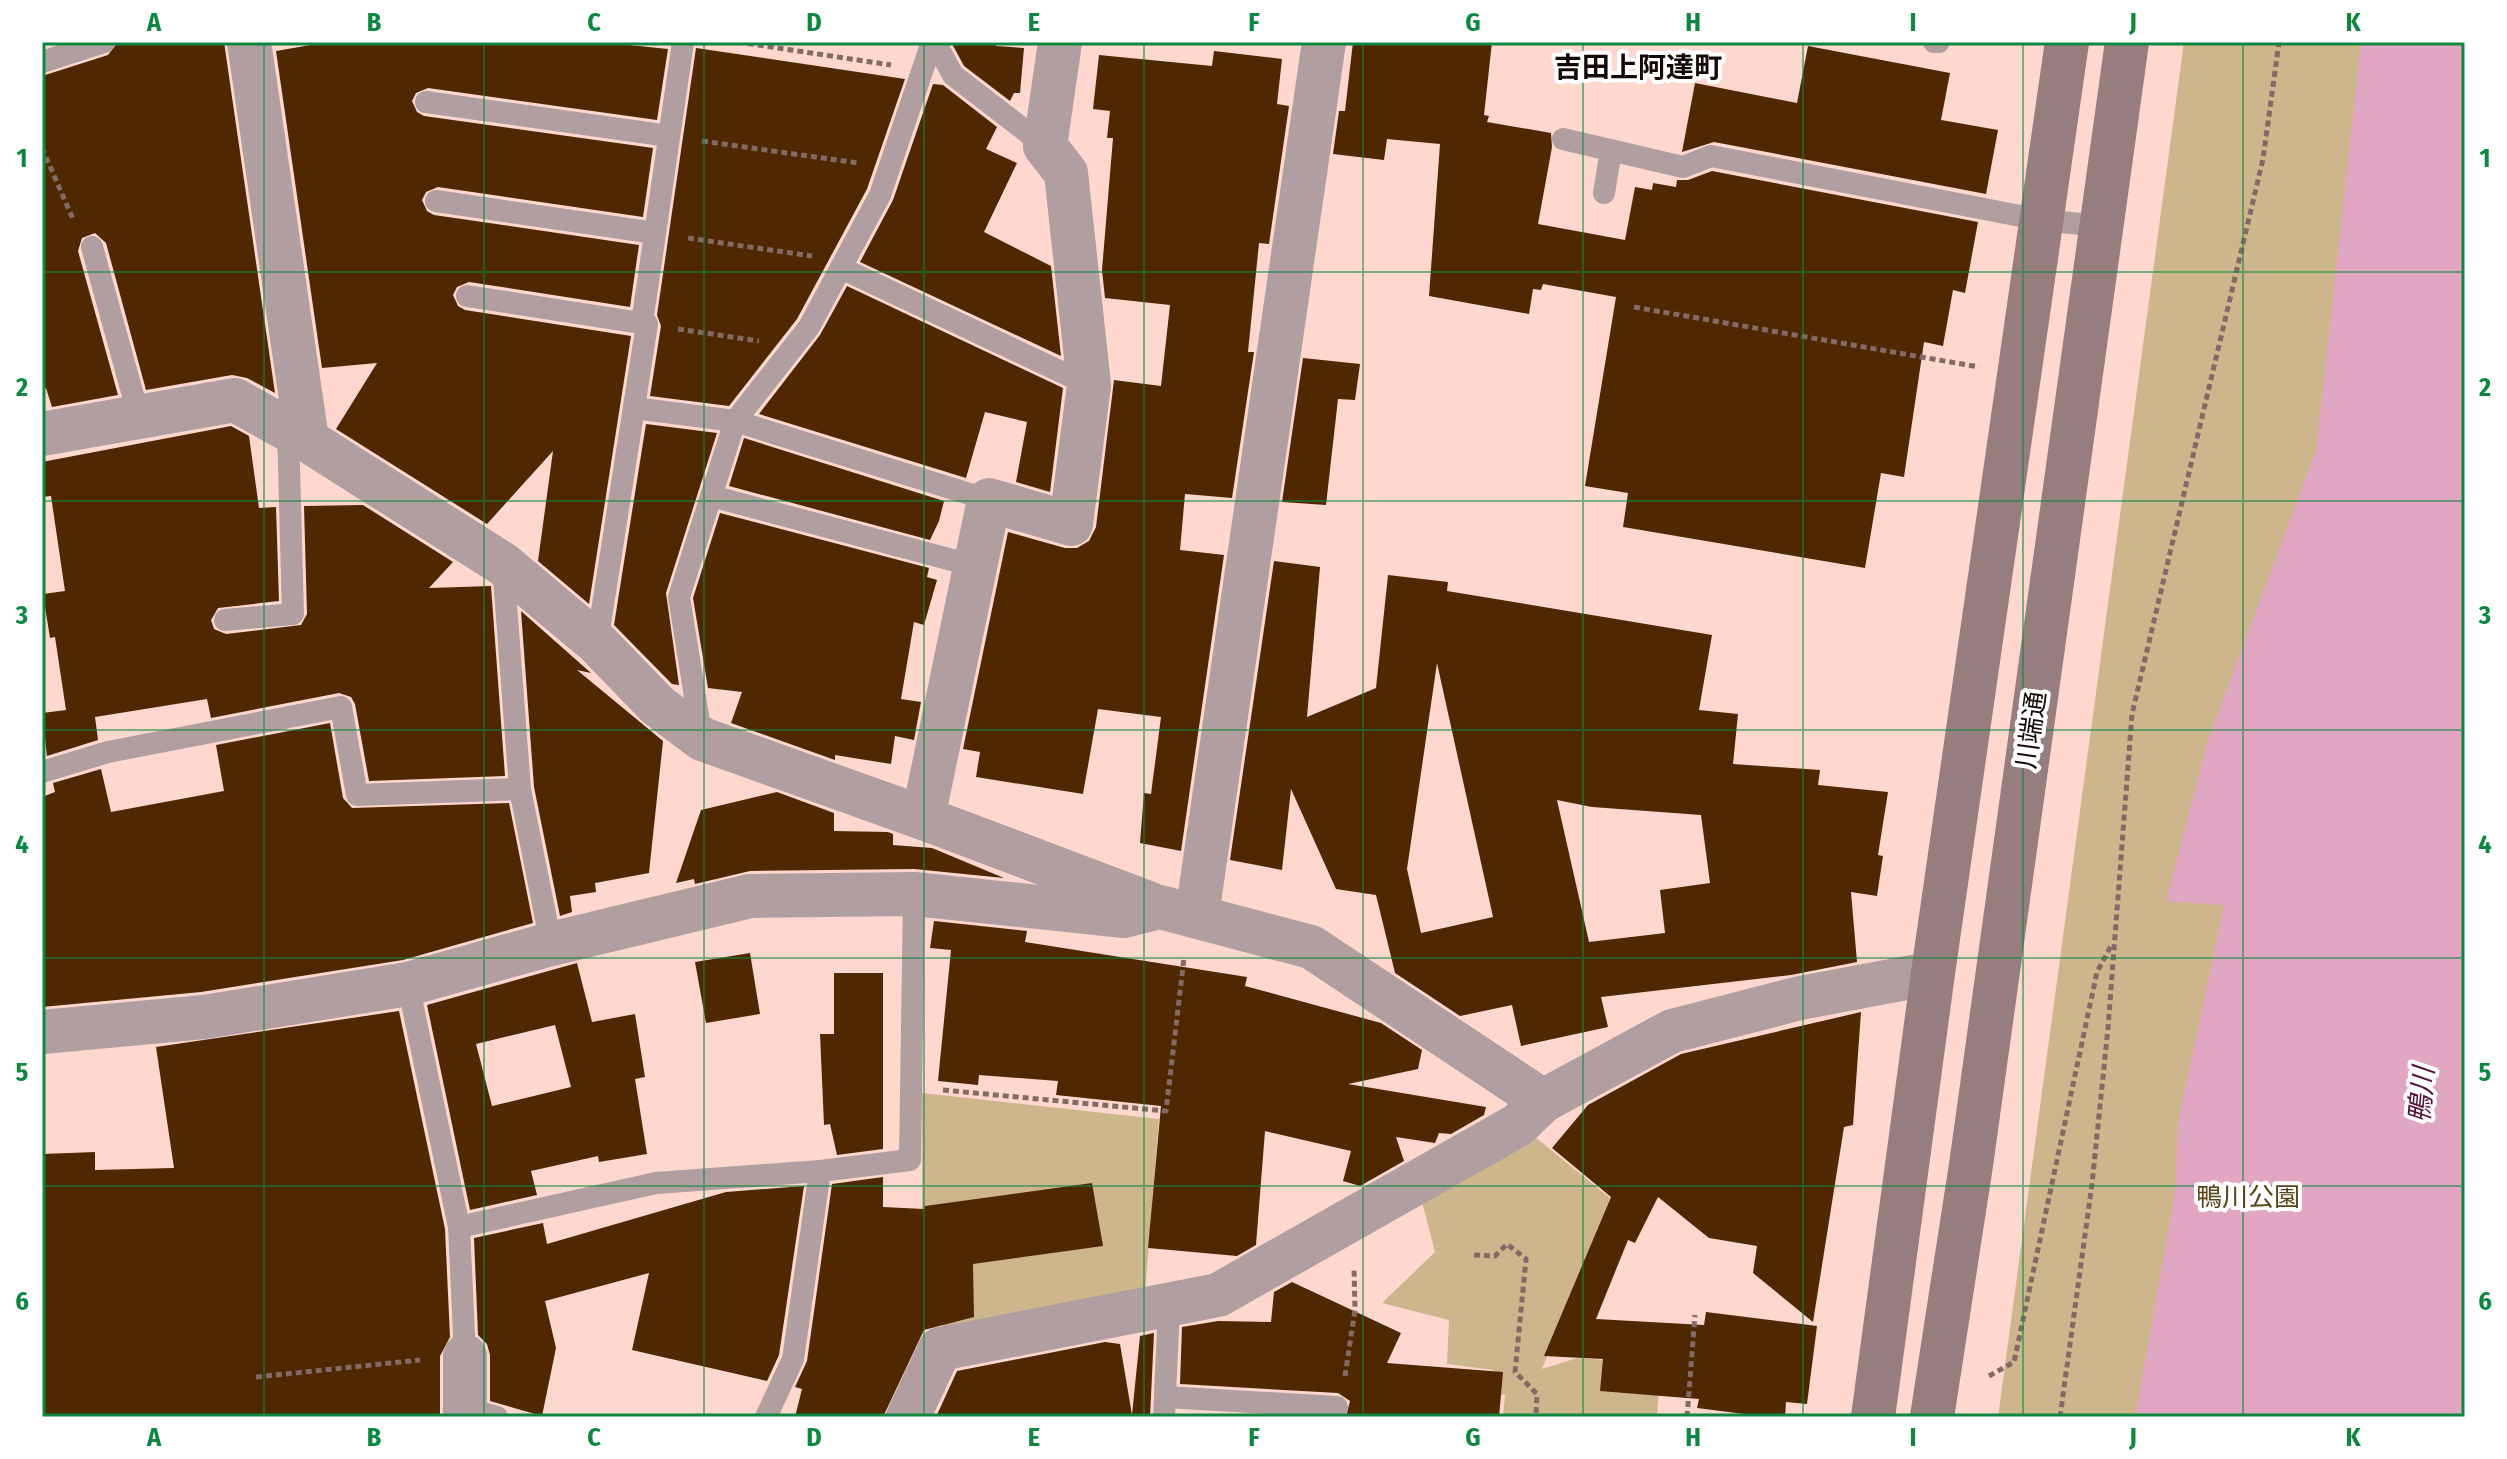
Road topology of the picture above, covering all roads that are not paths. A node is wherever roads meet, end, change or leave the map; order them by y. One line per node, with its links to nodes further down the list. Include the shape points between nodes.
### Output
1 (104, 42): 9 (lane)
2 (249, 42): 29 (street)
3 (683, 42): 11 (lane)
4 (933, 42): 13 (lane, via 953,75); 21 (lane, via 880,195)
5 (1060, 42): 13 (street)
6 (1324, 42): 41 (street)
7 (2067, 42): 17 (street)
8 (2127, 42): 18 (street, 川端通)
9 (42, 62)
10 (426, 102): 11 (lane)
11 (669, 136): 19 (lane)
12 (1563, 139): 14 (lane)
13 (1045, 146): 24 (street, via 1066,173)
14 (1611, 150): 15 (lane); 17 (lane, via 1683,167 1711,156)
15 (1604, 193)
16 (436, 201): 19 (lane)
17 (2041, 220): 18 (lane); 43 (street)
18 (2101, 226): 57 (street, 川端通)
19 (655, 233): 23 (lane)
20 (92, 247): 26 (lane)
21 (843, 264): 24 (lane); 27 (lane, via 795,347)
22 (467, 296): 23 (lane)
23 (645, 323): 25 (lane)
24 (1089, 385): 31 (street, via 1071,524)
25 (634, 408): 27 (lane); 35 (lane)
26 (139, 417): 28 (street); 29 (street, via 235,400)
27 (735, 421): 30 (lane); 31 (lane)
28 (42, 434)
29 (298, 435): 32 (street); 34 (lane, via 293,614)
30 (711, 496): 33 (lane); 36 (lane, via 679,597)
31 (989, 500): 33 (street)
32 (503, 564): 35 (street); 38 (lane)
33 (975, 566): 39 (street)
34 (225, 620)
35 (597, 643): 36 (street, via 657,705)
36 (702, 739): 39 (street)
37 (42, 772): 38 (lane, via 108,752 341,707 357,795)
38 (520, 789): 42 (lane)
39 (923, 818): 41 (street)
40 (914, 894): 41 (street, via 1124,916); 42 (street, via 750,896); 47 (lane, via 910,1160)
41 (1178, 911): 46 (street, via 1311,947)
42 (551, 944): 44 (street)
43 (1933, 973): 46 (street, via 1800,998 1672,1031); 56 (street)
44 (408, 984): 45 (street, via 204,1017); 48 (lane)
45 (42, 1032)
46 (1543, 1101): 49 (street, via 1518,1125 1218,1295)
47 (820, 1171): 48 (lane, via 656,1183); 54 (lane, via 793,1359)
48 (459, 1227): 50 (lane)
49 (1169, 1307): 51 (lane); 55 (street, via 940,1349)
50 (465, 1356): 53 (street)
51 (1165, 1407): 52 (lane)
52 (1337, 1407)
53 (477, 1414)
54 (766, 1417)
55 (908, 1417)
56 (1873, 1417)
57 (1932, 1417)

